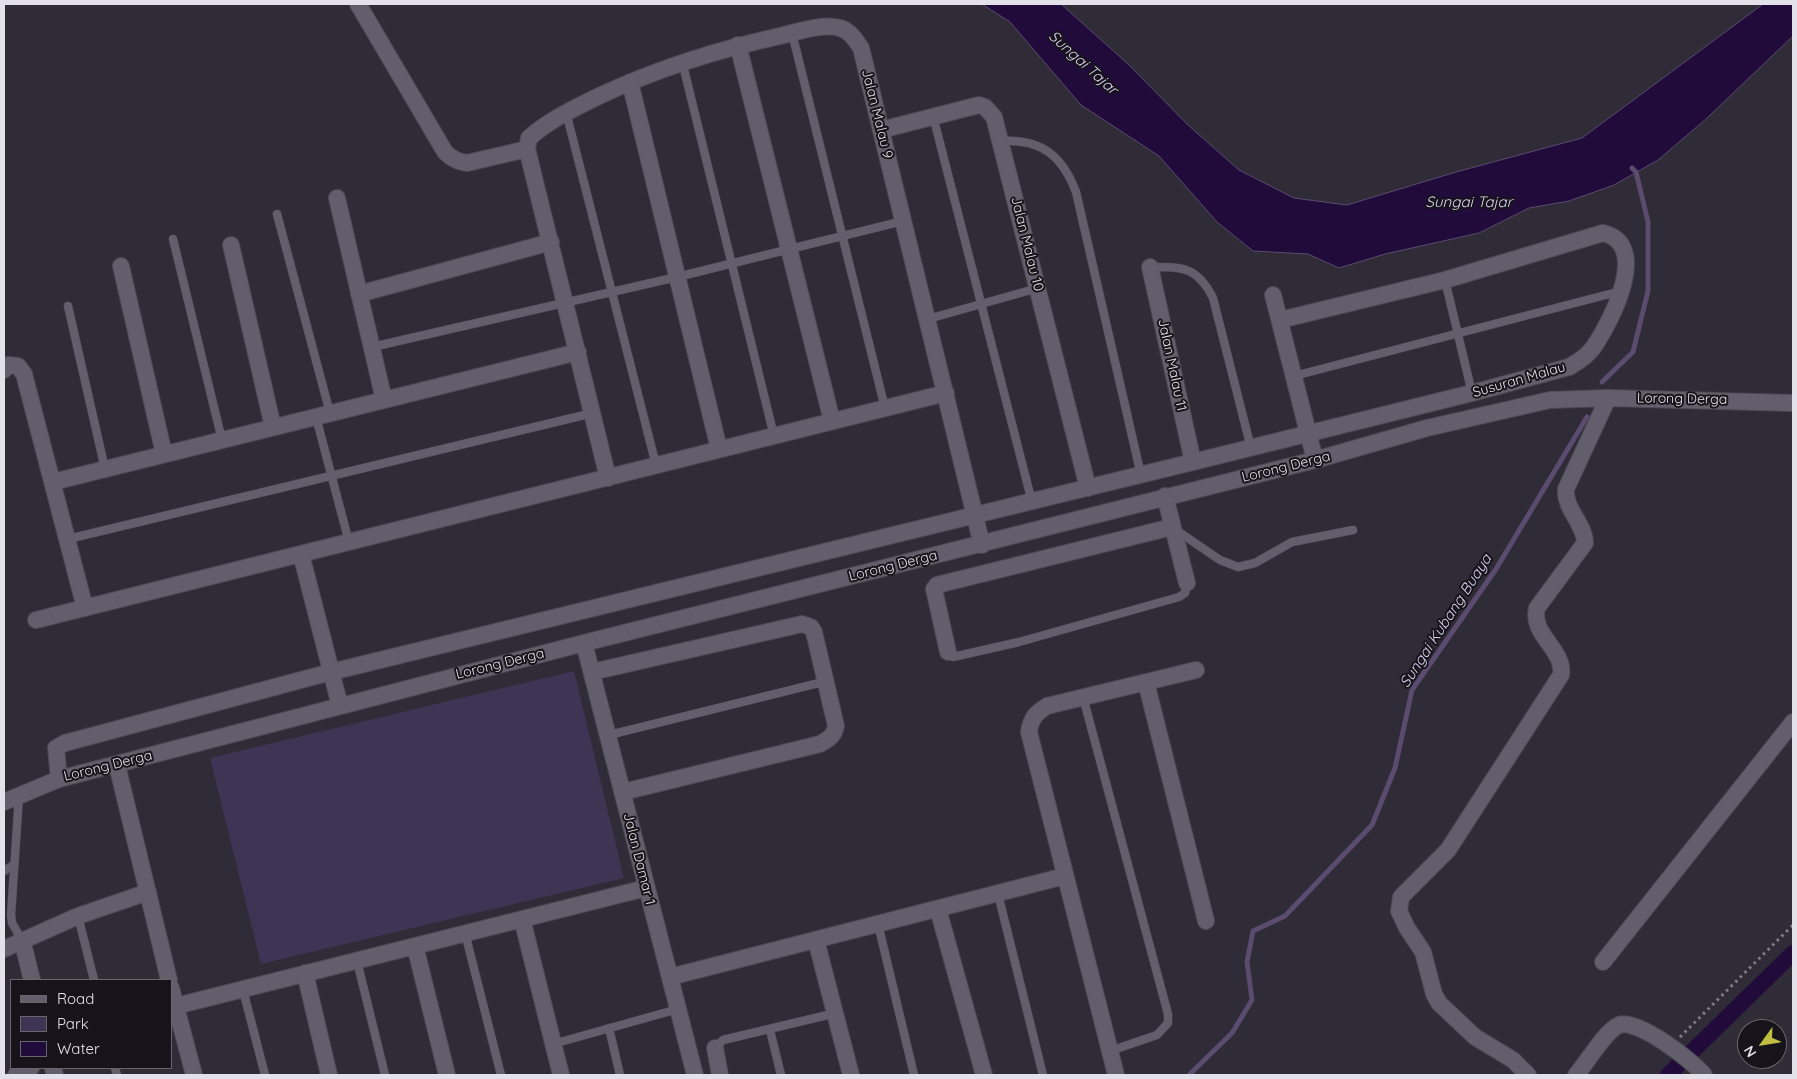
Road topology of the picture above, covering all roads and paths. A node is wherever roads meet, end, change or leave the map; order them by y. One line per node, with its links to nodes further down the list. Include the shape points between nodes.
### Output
1 (358, 4): 10 (street, via 445,152 459,162 468,163)
2 (792, 33): 3 (street, Jalan Malau 9); 8 (street, Jalan Malau 9, via 827,26 838,27 855,38 861,48); 14 (lane)
3 (738, 45): 4 (street, Jalan Malau 9); 18 (street)
4 (682, 61): 5 (street, Jalan Malau 9); 19 (lane)
5 (630, 82): 6 (street, Jalan Malau 9); 22 (street)
6 (566, 112): 10 (street, Jalan Malau 9, via 529,138); 26 (lane)
7 (933, 116): 8 (street, Jalan Malau 10); 9 (street, Jalan Malau 10, via 979,105 985,107 994,117); 30 (lane)
8 (881, 130): 13 (street, Jalan Malau 9)
9 (1001, 142): 24 (street, Jalan Malau 10); 60 (lane, via 1021,140 1040,146 1064,166 1071,178)
10 (527, 149): 16 (street)
11 (337, 198): 27 (street)
12 (277, 214): 46 (lane)
13 (904, 221): 14 (lane); 32 (street, Jalan Malau 9)
14 (843, 236): 18 (lane); 44 (lane)
15 (173, 239): 51 (lane)
16 (551, 242): 27 (street); 29 (street)
17 (231, 245): 48 (street)
18 (789, 248): 19 (lane); 47 (street)
19 (731, 263): 22 (lane); 50 (lane)
20 (121, 266): 54 (street)
21 (1150, 267): 52 (lane, via 1186,269 1195,273 1208,287); 56 (street, Jalan Malau 11)
22 (677, 277): 26 (lane); 53 (street)
23 (1445, 280): 25 (street, Susuran Malau, via 1603,233 1620,241 1624,249); 33 (street); 34 (lane)
24 (1038, 288): 30 (lane); 63 (street, Jalan Malau 10)
25 (1622, 291): 34 (lane); 40 (street, Susuran Malau, via 1597,343 1579,361 1569,367)
26 (612, 292): 29 (lane); 57 (lane)
27 (359, 294): 35 (street)
28 (1273, 295): 33 (street)
29 (566, 302): 35 (lane); 36 (street)
30 (981, 304): 32 (lane); 65 (lane)
31 (68, 306): 58 (lane)
32 (928, 319): 39 (street, Jalan Malau 9)
33 (1280, 320): 38 (street)
34 (1459, 334): 38 (lane); 40 (lane)
35 (372, 347): 42 (street)
36 (578, 352): 42 (street); 45 (street)
37 (4, 370): 62 (street, via 8,365 18,366 24,374)
38 (1294, 376): 49 (street)
39 (946, 393): 44 (street); 66 (street, Jalan Malau 9)
40 (1472, 394): 49 (street, Susuran Malau)
41 (1608, 398): 43 (street, Lorong Derga); 55 (street, Lorong Derga, via 1550,400 1514,407); 146 (street, via 1566,489 1567,500 1585,533 1585,543 1537,608 1541,632 1561,666 1561,675 1448,850 1406,890 1400,903 1400,917 1423,952 1434,994 1440,1003 1475,1037 1514,1060)
42 (384, 400): 46 (street)
43 (1793, 403)
44 (885, 408): 47 (street)
45 (592, 413): 59 (lane); 61 (street)
46 (323, 415): 48 (street); 59 (lane)
47 (832, 421): 50 (street)
48 (273, 427): 51 (street)
49 (1309, 434): 52 (street, Susuran Malau); 55 (street)
50 (774, 436): 53 (street)
51 (222, 440): 54 (street)
52 (1251, 448): 56 (street, Susuran Malau)
53 (720, 450): 57 (street)
54 (164, 454): 58 (street)
55 (1315, 460): 64 (street, Lorong Derga)
56 (1193, 462): 60 (street, Susuran Malau)
57 (656, 465): 61 (street)
58 (105, 469): 62 (street)
59 (331, 475): 69 (lane); 70 (lane)
60 (1141, 475): 63 (street, Susuran Malau)
61 (608, 478): 70 (street)
62 (53, 482): 69 (street)
63 (1088, 488): 65 (street, Susuran Malau)
64 (1165, 496): 67 (street); 71 (street, Lorong Derga)
65 (1032, 502): 66 (street, Susuran Malau)
66 (976, 516): 71 (street, Jalan Malau 9); 79 (street, Susuran Malau)
67 (1172, 527): 68 (lane, via 1220,560 1238,568 1250,566 1292,542); 73 (street); 77 (street, via 937,585 934,589)
68 (1353, 530)
69 (68, 539): 74 (street)
70 (349, 542): 72 (street)
71 (982, 545): 76 (street, Lorong Derga)
72 (301, 554): 74 (street); 79 (street)
73 (1187, 584): 77 (lane, via 1185,593 1170,600 1019,642 952,657)
74 (85, 608): 75 (street)
75 (36, 620)
76 (584, 643): 80 (street, Jalan Damar 1); 84 (street, Lorong Derga)
77 (948, 652)
78 (1196, 670): 82 (street)
79 (331, 672): 84 (street); 88 (street, Susuran Malau, via 65,743 56,748)
80 (592, 672): 81 (street, via 802,624 814,632); 86 (street, Jalan Damar 1)
81 (827, 681): 86 (lane); 89 (street, via 836,726 835,734 829,740)
82 (1146, 682): 83 (street); 101 (street)
83 (1083, 696): 94 (street, via 1037,712 1029,732); 126 (lane, via 1168,1014 1168,1023 1157,1035)
84 (340, 706): 87 (street, Lorong Derga)
85 (1793, 724): 110 (street)
86 (609, 735): 89 (street, Jalan Damar 1)
87 (116, 765): 88 (street, Lorong Derga); 96 (street)
88 (59, 779): 90 (street, Lorong Derga)
89 (622, 792): 95 (street, Jalan Damar 1)
90 (19, 794): 91 (street, Lorong Derga); 92 (lane)
91 (4, 802)
92 (13, 865): 93 (lane); 105 (lane, via 12,924)
93 (4, 871)
94 (1065, 876): 97 (street); 126 (street)
95 (646, 888): 100 (street); 112 (street, Jalan Damar 1)
96 (148, 892): 99 (street); 115 (street)
97 (998, 894): 98 (street); 144 (lane)
98 (938, 909): 102 (street); 143 (street)
99 (78, 916): 105 (street); 114 (lane)
100 (522, 919): 104 (street); 123 (street)
101 (1206, 921)
102 (878, 924): 106 (street); 142 (lane)
103 (1793, 925): 125 (path)
104 (466, 933): 107 (street); 135 (lane)
105 (22, 940): 108 (street); 113 (street)
106 (816, 940): 112 (street); 120 (street)
107 (415, 946): 109 (street); 134 (street)
108 (4, 948)
109 (357, 960): 111 (street); 133 (lane)
110 (1603, 962)
111 (305, 973): 116 (street); 132 (street)
112 (670, 976): 119 (street, Jalan Damar 1)
113 (32, 979)
114 (94, 979)
115 (169, 979)
116 (243, 990): 118 (street); 131 (lane)
117 (172, 992): 118 (street)
118 (176, 1006): 130 (street)
119 (678, 1009): 121 (lane); 138 (street, Jalan Damar 1)
120 (836, 1013): 122 (lane); 141 (street)
121 (609, 1028): 123 (lane); 137 (lane)
122 (770, 1030): 124 (lane, via 723,1040); 140 (lane)
123 (553, 1044): 136 (street)
124 (715, 1048): 139 (street)
125 (1673, 1048): 128 (street); 147 (street, via 1635,1026 1619,1025)
126 (1110, 1051): 145 (street)
127 (29, 1069): 129 (street)
128 (1703, 1073)
129 (16, 1075)
130 (194, 1075)
131 (265, 1075)
132 (330, 1075)
133 (385, 1075)
134 (447, 1075)
135 (500, 1075)
136 (561, 1075)
137 (620, 1075)
138 (695, 1075)
139 (720, 1075)
140 (781, 1075)
141 (851, 1075)
142 (914, 1075)
143 (984, 1075)
144 (1043, 1075)
145 (1116, 1075)
146 (1528, 1075)
147 (1576, 1075)

